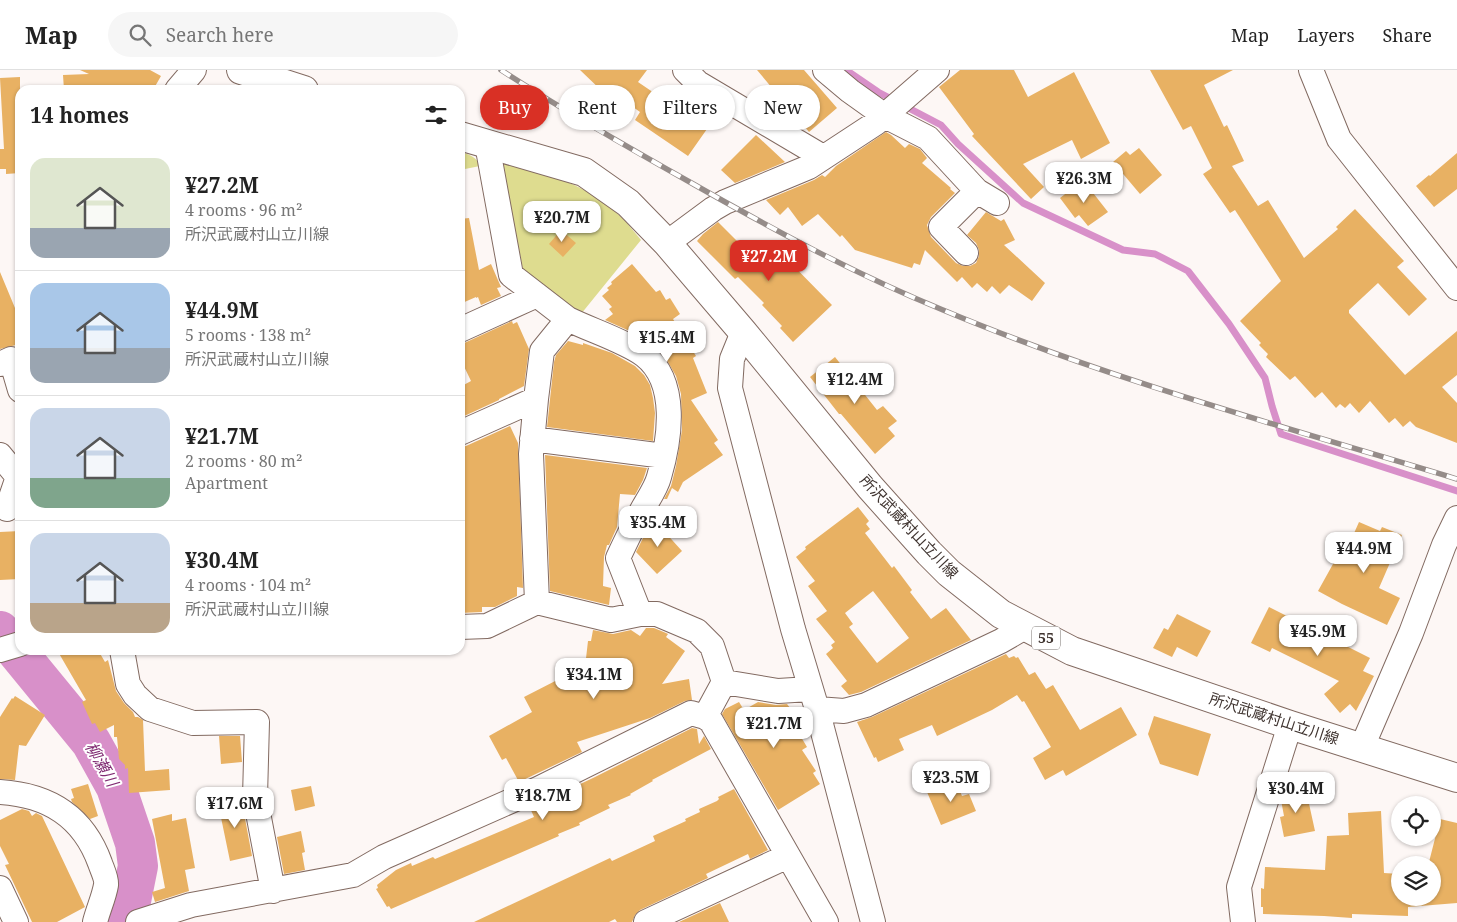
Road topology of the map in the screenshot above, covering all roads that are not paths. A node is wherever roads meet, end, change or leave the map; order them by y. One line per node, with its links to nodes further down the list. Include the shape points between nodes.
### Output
1 (194, 70): 7 (street)
2 (241, 70): 8 (main road)
3 (685, 70): 12 (street, via 698,83)
4 (825, 70): 9 (street)
5 (937, 70): 9 (street)
6 (1311, 70): 15 (street, via 1339,139)
7 (181, 85)
8 (288, 85)
9 (886, 116): 12 (street); 14 (street, via 928,138 987,197 941,227)
10 (465, 137): 11 (main road, 所沢武蔵村山立川線 / 55)
11 (487, 144): 13 (main road, 所沢武蔵村山立川線 / 55, via 584,172 628,203); 16 (street, via 511,275)
12 (823, 157): 13 (street, via 808,167 719,206)
13 (667, 243): 19 (main road, 所沢武蔵村山立川線 / 55)
14 (966, 253)
15 (1457, 288)
16 (537, 295): 17 (street); 18 (street)
17 (568, 319): 22 (street, via 542,351); 26 (street, via 644,356 658,372 666,388 669,410 669,438)
18 (465, 328)
19 (743, 332): 34 (main road, 所沢武蔵村山立川線 / 55, via 870,487 949,574 1001,614); 39 (street, via 732,359 730,388)
20 (10, 360): 21 (street)
21 (15, 375)
22 (536, 399): 23 (street); 24 (street)
23 (465, 431)
24 (532, 439): 26 (street); 31 (street)
25 (0, 455): 27 (street)
26 (664, 456): 32 (street, via 659,478 618,558)
27 (15, 468)
28 (15, 484): 29 (street)
29 (7, 509)
30 (1457, 518): 42 (street)
31 (537, 602): 32 (street, via 612,620); 33 (street, via 487,626)
32 (640, 614): 38 (street, via 657,614 697,630 712,646)
33 (465, 627)
34 (1025, 627): 39 (street, via 866,705 844,710); 41 (main road, 所沢武蔵村山立川線 / 55, via 1072,650)
35 (15, 646): 36 (street)
36 (0, 650)
37 (123, 655): 47 (street, via 128,684 134,695 150,709 193,723 257,722 256,797)
38 (724, 682): 39 (street); 40 (street)
39 (813, 699): 53 (street)
40 (705, 717): 45 (street, via 711,721); 47 (street, via 691,713 538,789 384,857 353,876)
41 (1290, 725): 42 (main road, 所沢武蔵村山立川線 / 55); 54 (street, via 1239,887)
42 (1362, 747): 43 (main road, 所沢武蔵村山立川線 / 55)
43 (1457, 778)
44 (0, 792): 49 (street, via 48,802 70,816 94,847 107,883)
45 (788, 856): 51 (street); 52 (street)
46 (0, 888): 48 (street)
47 (273, 891): 50 (street, via 190,905)
48 (16, 922)
49 (95, 922)
50 (138, 922)
51 (646, 922)
52 (826, 922)
53 (873, 922)
54 (1243, 922)

